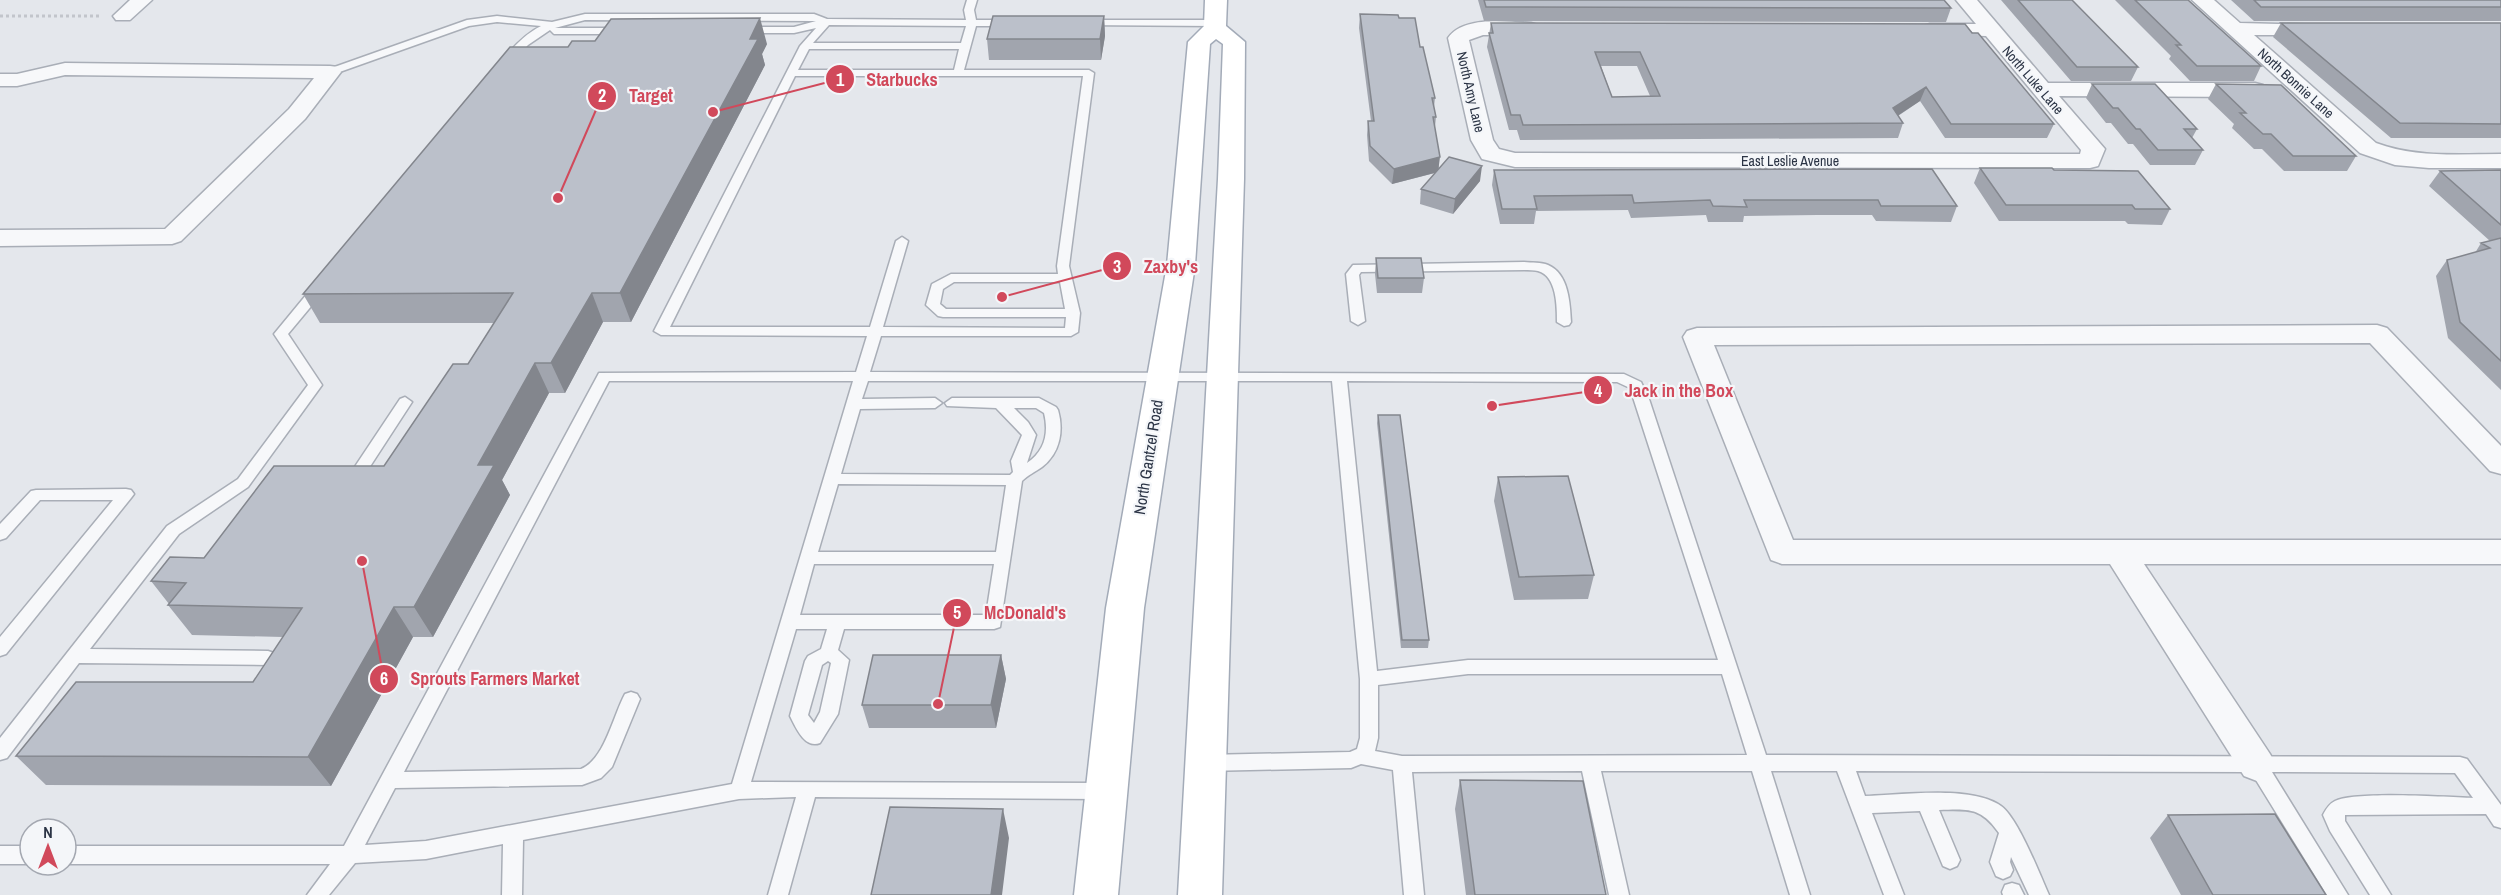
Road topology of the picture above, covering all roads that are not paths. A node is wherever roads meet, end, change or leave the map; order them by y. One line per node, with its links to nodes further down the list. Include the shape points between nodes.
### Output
1 (142, 0): 6 (street)
2 (972, 0): 8 (lane)
3 (1216, 0): 12 (main road)
4 (1966, 0): 19 (street, North Luke Lane)
5 (2202, 0): 14 (street, North Bonnie Lane)
6 (123, 15)
7 (826, 22): 8 (lane); 11 (lane, via 814,17 585,17); 17 (lane, via 794,30); 21 (lane)
8 (972, 23): 9 (lane); 22 (lane)
9 (1018, 23)
10 (1076, 23): 12 (lane)
11 (551, 24): 20 (lane); 23 (lane, via 497,19 489,27 461,35 441,34)
12 (1215, 25): 42 (main road, North Gantzel Road, via 1199,42 1181,264); 43 (main road, via 1234,42)
13 (1554, 29): 30 (street, North Amy Lane, via 1484,29 1466,32 1458,38 1482,140)
14 (2234, 29): 15 (street); 29 (street, North Bonnie Lane)
15 (2339, 29)
16 (630, 30): 20 (lane)
17 (736, 30)
18 (1908, 30): 19 (street)
19 (1990, 30): 28 (street, North Luke Lane)
20 (536, 31): 24 (lane)
21 (805, 46): 22 (lane); 25 (lane)
22 (965, 46): 26 (lane)
23 (330, 72): 27 (street, via 65,69); 33 (street, via 297,114 172,236)
24 (498, 72)
25 (791, 73): 26 (lane); 40 (lane, via 662,331)
26 (958, 73): 35 (lane, via 1089,73 1063,266)
27 (0, 80)
28 (2040, 89): 29 (street); 31 (street, North Luke Lane, via 2093,149)
29 (2303, 90): 32 (street, North Bonnie Lane, via 2368,148 2395,158)
30 (1491, 154): 31 (street, East Leslie Avenue, via 1515,160)
31 (2090, 161)
32 (2501, 161)
33 (0, 238)
34 (902, 241): 40 (lane)
35 (1067, 278): 37 (lane); 37 (lane, via 951,278 937,287 933,305 943,313)
36 (326, 280): 54 (lane, via 281,334 315,385)
37 (1073, 313): 40 (lane, via 1071,332)
38 (1358, 321): 39 (lane, via 1352,274 1358,268 1524,266 1545,268 1552,273 1564,308)
39 (1564, 322)
40 (876, 332): 41 (lane)
41 (863, 376): 42 (lane); 49 (lane); 79 (lane, via 604,376)
42 (1161, 376): 43 (lane); 82 (main road, North Gantzel Road, via 1125,608)
43 (1222, 377): 44 (lane); 73 (main road)
44 (1339, 377): 68 (lane, via 1619,377 1636,385); 69 (lane)
45 (405, 402): 56 (lane, via 351,483)
46 (999, 402): 48 (lane); 52 (lane, via 1029,435 1018,461); 52 (lane, via 1038,403 1051,410 1054,421 1053,440 1046,454)
47 (935, 403): 49 (lane)
48 (952, 403)
49 (855, 404): 53 (lane)
50 (2486, 432): 51 (street); 59 (street, via 2377,334 1697,337 1782,552)
51 (2501, 464)
52 (1017, 475): 53 (lane); 61 (lane)
53 (833, 479): 60 (lane)
54 (243, 483): 55 (lane); 66 (lane, via 173,530)
55 (264, 483)
56 (340, 483)
57 (0, 534): 64 (lane, via 36,495 126,494)
58 (2501, 552): 59 (street)
59 (2120, 553): 78 (street)
60 (808, 558): 61 (lane); 62 (lane)
61 (1003, 558): 63 (lane, via 994,622)
62 (789, 622): 63 (lane); 81 (lane)
63 (837, 622): 65 (lane)
64 (0, 649)
65 (829, 653): 65 (lane, via 840,660 829,714 814,738 799,716 814,661)
66 (75, 656): 67 (lane); 71 (lane)
67 (268, 658)
68 (1729, 667): 69 (lane, via 1468,667); 74 (lane)
69 (1369, 679): 72 (lane, via 1369,738)
70 (631, 699): 79 (lane, via 606,761 582,777)
71 (0, 752)
72 (1361, 756): 73 (lane, via 1352,760); 76 (lane)
73 (1204, 763): 98 (main road)
74 (1759, 763): 75 (lane); 77 (lane); 101 (lane)
75 (1843, 763): 78 (lane); 84 (lane)
76 (1402, 764): 77 (lane); 99 (lane)
77 (1590, 764): 100 (lane)
78 (2257, 765): 85 (lane, via 2460,765); 104 (lane)
79 (389, 780): 91 (lane)
80 (808, 789): 81 (lane); 82 (lane); 96 (lane)
81 (740, 791): 87 (lane)
82 (1105, 791): 97 (main road, North Gantzel Road)
83 (1926, 803): 84 (lane); 86 (lane, via 1967,801 1995,812); 92 (lane)
84 (1860, 805): 102 (lane)
85 (2496, 813): 105 (lane, via 2352,805 2339,808 2333,815 2337,825)
86 (2009, 832): 93 (lane, via 2000,862); 103 (lane)
87 (513, 833): 91 (lane, via 426,850); 95 (lane)
88 (0, 855): 89 (lane)
89 (18, 855)
90 (78, 855): 91 (lane)
91 (350, 855): 94 (lane)
92 (1950, 860)
93 (2003, 870)
94 (316, 895)
95 (512, 895)
96 (778, 895)
97 (1096, 895)
98 (1200, 895)
99 (1414, 895)
100 (1619, 895)
101 (1800, 895)
102 (1894, 895)
103 (2039, 895)
104 (2338, 895)
105 (2381, 895)

